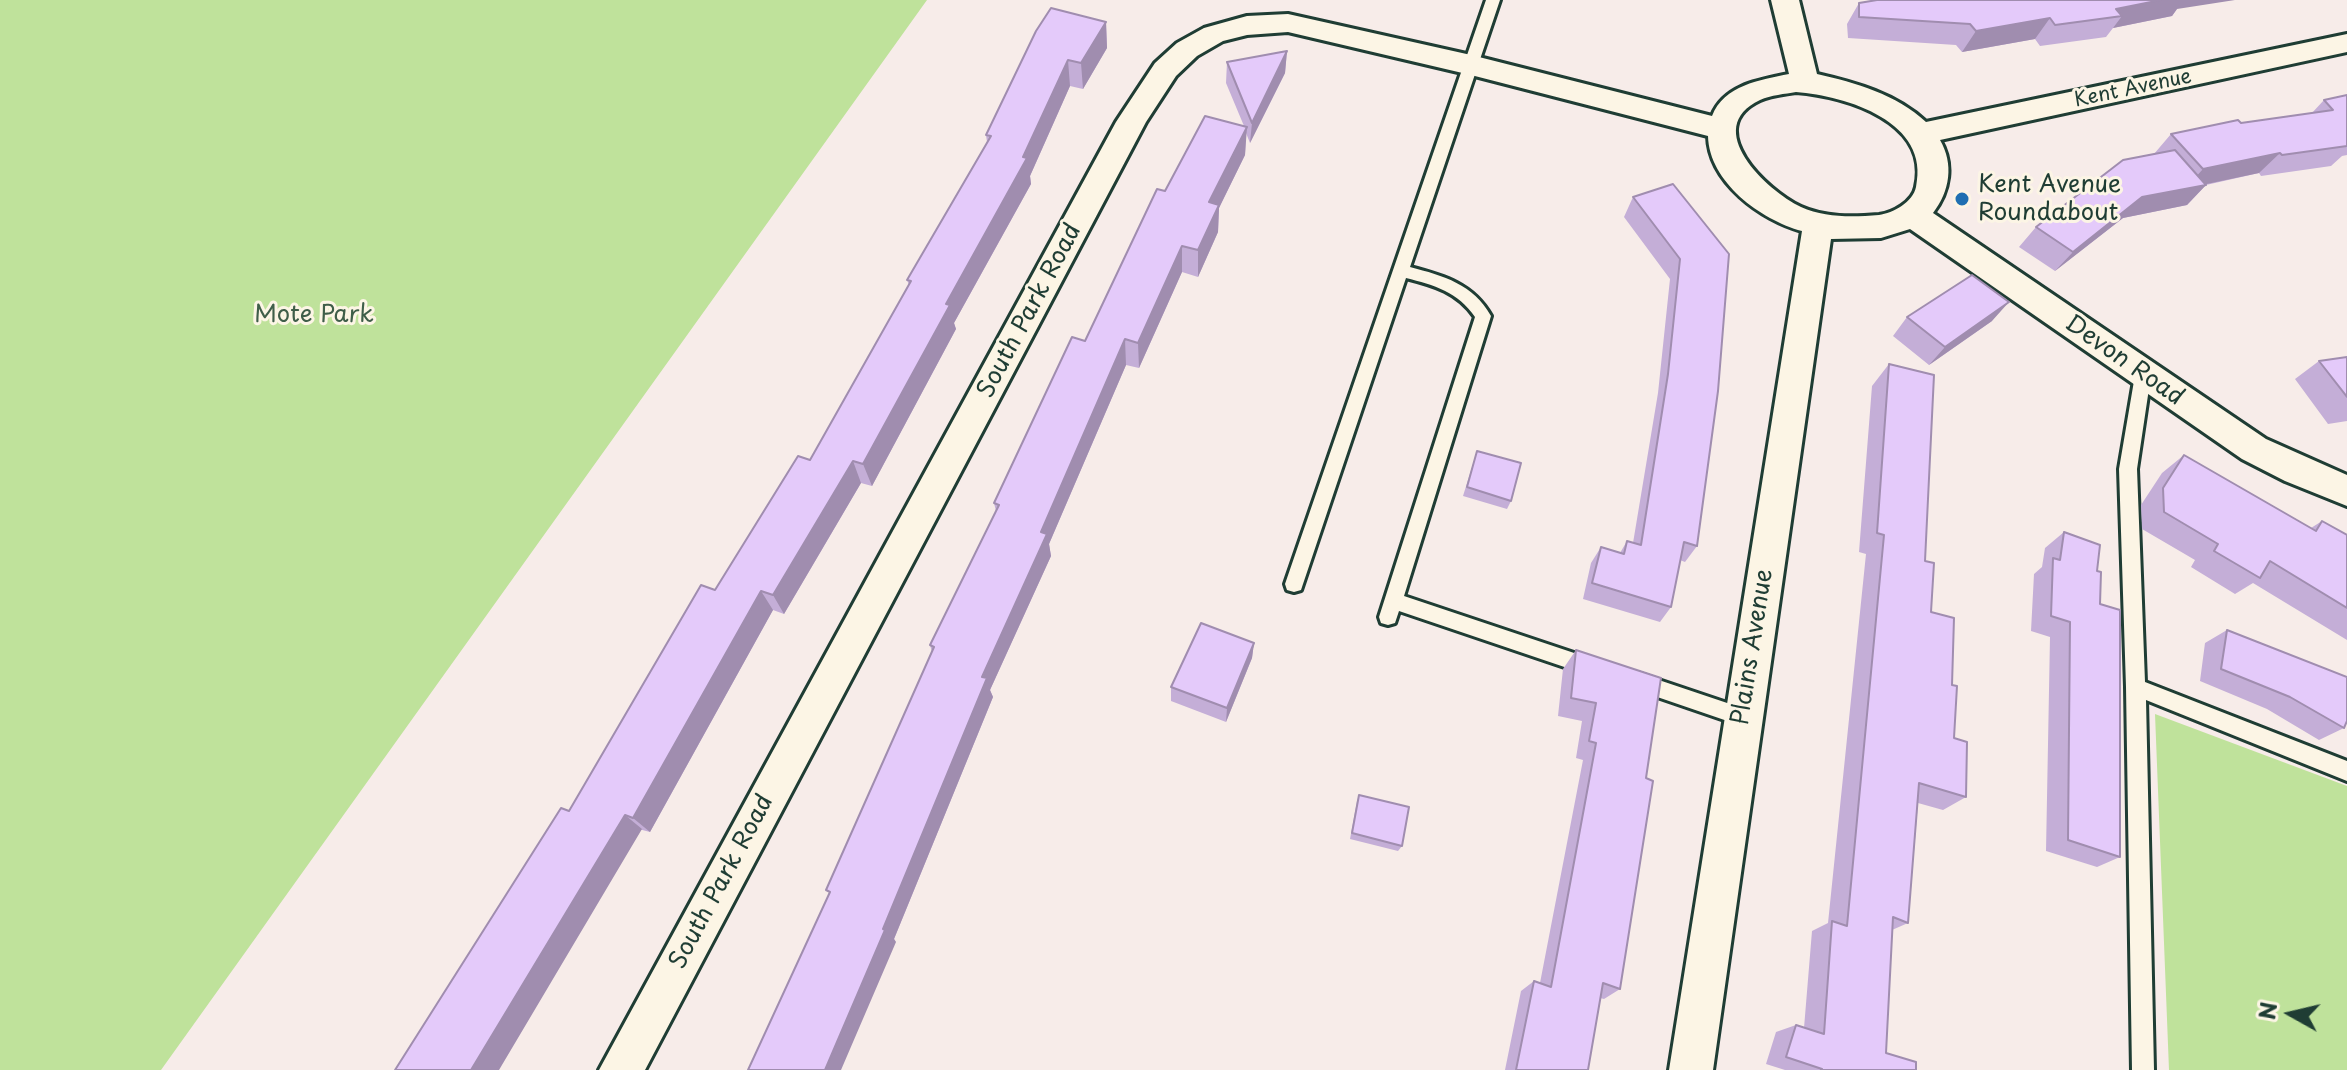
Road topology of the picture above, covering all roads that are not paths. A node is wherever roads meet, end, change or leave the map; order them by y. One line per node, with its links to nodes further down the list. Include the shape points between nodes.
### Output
1 (1493, 0): 4 (lane)
2 (1785, 0): 5 (street)
3 (2347, 43): 7 (street, Kent Avenue)
4 (1471, 65): 6 (street, South Park Road); 10 (lane); 17 (street, South Park Road, via 1313,28 1265,23 1221,30 1174,57 1097,187)
5 (1805, 82): 6 (street, via 1750,94 1734,106); 7 (street, via 1868,97 1897,113)
6 (1722, 129): 9 (street, via 1726,157 1749,190 1783,213)
7 (1918, 134): 8 (street, via 1931,156 1934,178 1927,198)
8 (1911, 214): 9 (street, via 1870,228); 11 (street, Devon Road)
9 (1818, 225): 15 (street, Plains Avenue)
10 (1399, 270): 13 (lane); 15 (lane, via 1452,285 1473,299 1483,316 1390,609)
11 (2143, 375): 12 (street, Devon Road, via 2254,449); 14 (lane, via 2128,469)
12 (2347, 491)
13 (1294, 584)
14 (2136, 687): 16 (lane); 19 (lane)
15 (1742, 717): 18 (street, Plains Avenue)
16 (2347, 771)
17 (621, 1070)
18 (1691, 1070)
19 (2143, 1070)

